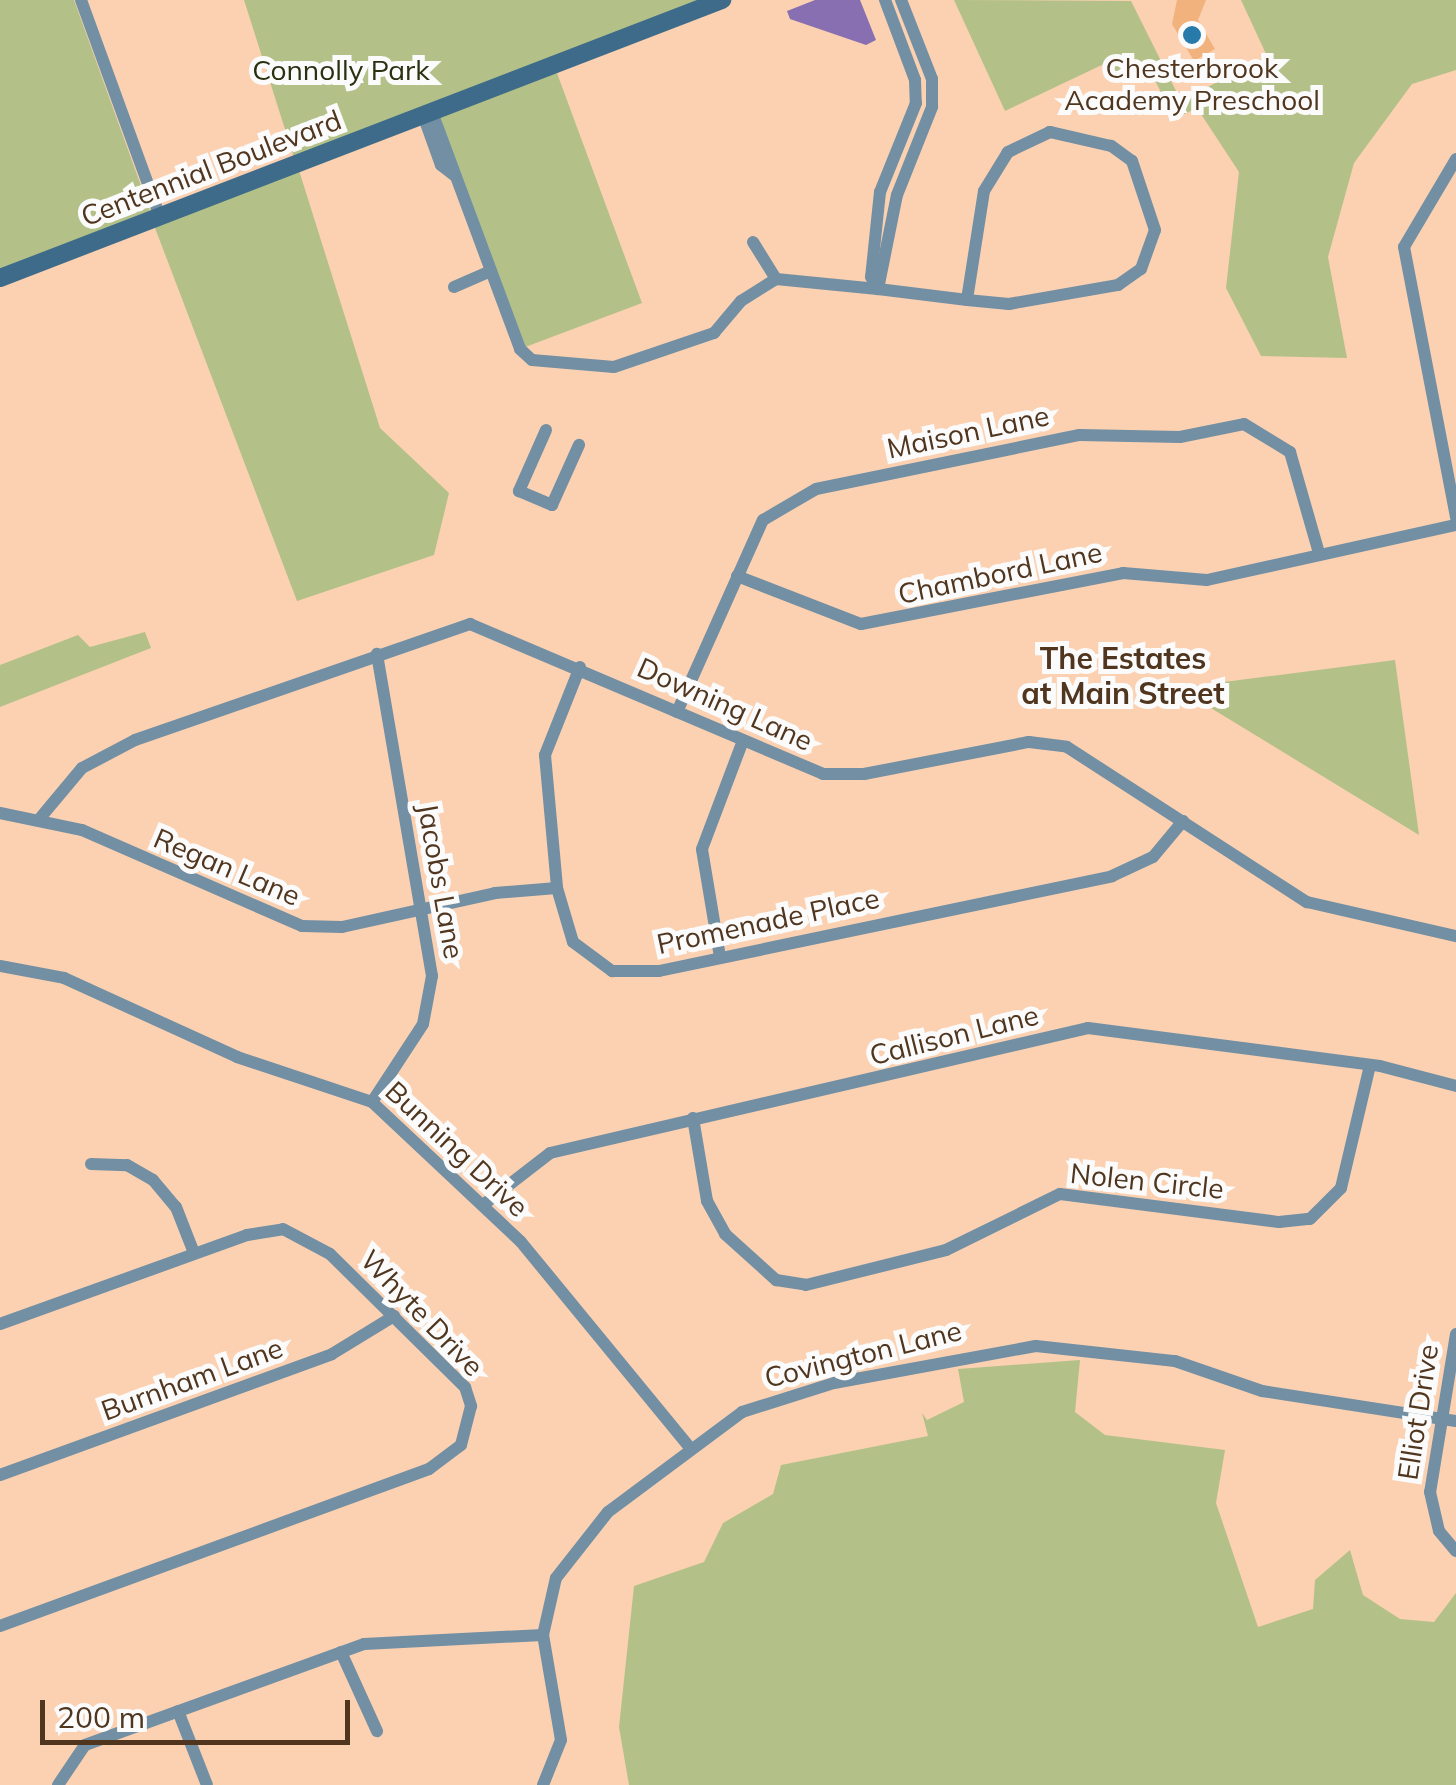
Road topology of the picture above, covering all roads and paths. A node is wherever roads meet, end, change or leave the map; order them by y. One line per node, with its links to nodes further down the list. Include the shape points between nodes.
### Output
1 (81, 0): 7 (street)
2 (722, 0): 5 (main road, Centennial Boulevard)
3 (885, 0): 13 (street, via 916,80 916,103 880,192 871,277)
4 (901, 0): 13 (street, via 932,79 932,108 897,195)
5 (428, 113): 7 (main road, Centennial Boulevard); 9 (street, via 440,164 456,177)
6 (1456, 160): 17 (street, via 1404,247)
7 (160, 216): 10 (main road, Centennial Boulevard)
8 (754, 242): 11 (street)
9 (490, 271): 11 (street, via 532,360 614,367 714,333 741,301); 12 (street)
10 (0, 278)
11 (776, 279): 13 (street)
12 (454, 288)
13 (878, 289): 14 (street)
14 (967, 300): 14 (street, via 1044,301 1118,285 1141,269 1155,230 1132,161 1111,146 1050,132 1008,152 984,191)
15 (546, 430): 16 (street, via 520,491 552,505)
16 (579, 445)
17 (1456, 522): 18 (street, Chambord Lane)
18 (1319, 553): 19 (street, Chambord Lane, via 1208,580 1098,577 861,624); 19 (street, Maison Lane, via 1290,452 1244,424 1180,437 1080,435 796,494 763,520)
19 (737, 576): 22 (street, Maison Lane)
20 (376, 654): 21 (street, Downing Lane, via 470,624); 25 (street, Downing Lane, via 94,759); 28 (street, Jacobs Lane)
21 (580, 667): 22 (street, Downing Lane); 27 (street, Promenade Place, via 546,755)
22 (677, 712): 23 (street, Downing Lane)
23 (742, 743): 26 (street, Downing Lane, via 841,776 1048,743 1085,755); 30 (street, via 702,849)
24 (0, 813): 25 (street, Regan Lane)
25 (42, 817): 28 (street, Regan Lane, via 302,926)
26 (1183, 821): 29 (street, Downing Lane, via 1306,902); 30 (street, Promenade Place, via 1153,857 1112,876)
27 (557, 888): 28 (street, Regan Lane, via 495,892); 30 (street, Promenade Place, via 573,942 612,971)
28 (421, 912): 34 (street, Jacobs Lane, via 432,1000)
29 (1456, 936)
30 (720, 957)
31 (0, 966): 34 (street, Bunning Drive, via 64,978 237,1058)
32 (1370, 1064): 33 (street, Callison Lane); 35 (street, Callison Lane, via 1112,1026); 35 (street, Nolen Circle, via 1341,1188 1310,1219 1278,1222 1060,1194 946,1250 806,1285 776,1280 725,1234 707,1201)
33 (1456, 1086)
34 (372, 1102): 37 (street, Bunning Drive)
35 (693, 1118): 37 (street, Callison Lane, via 550,1152)
36 (90, 1164): 38 (street, via 127,1165 153,1180 176,1208)
37 (484, 1205): 43 (street, Bunning Drive)
38 (194, 1253): 39 (street, Whyte Drive, via 267,1230 294,1231 330,1254); 40 (street, Whyte Drive)
39 (394, 1316): 44 (street, Burnham Lane, via 332,1354); 46 (street, Whyte Drive, via 466,1387 471,1420 454,1452 430,1469)
40 (0, 1324)
41 (1456, 1334): 42 (street, Elliot Drive)
42 (1449, 1420): 43 (street, Covington Lane, via 1262,1391 1175,1361 1008,1346 769,1402); 45 (street, Elliot Drive, via 1431,1502 1439,1531)
43 (688, 1445): 47 (street, Covington Lane, via 608,1512 566,1562)
44 (0, 1476)
45 (1456, 1550)
46 (0, 1626)
47 (544, 1635): 48 (street, via 405,1638); 53 (street, Covington Lane, via 561,1740)
48 (341, 1652): 49 (street); 50 (street)
49 (178, 1711): 51 (street, via 78,1750); 52 (street)
50 (377, 1731)
51 (58, 1785)
52 (207, 1785)
53 (543, 1785)

